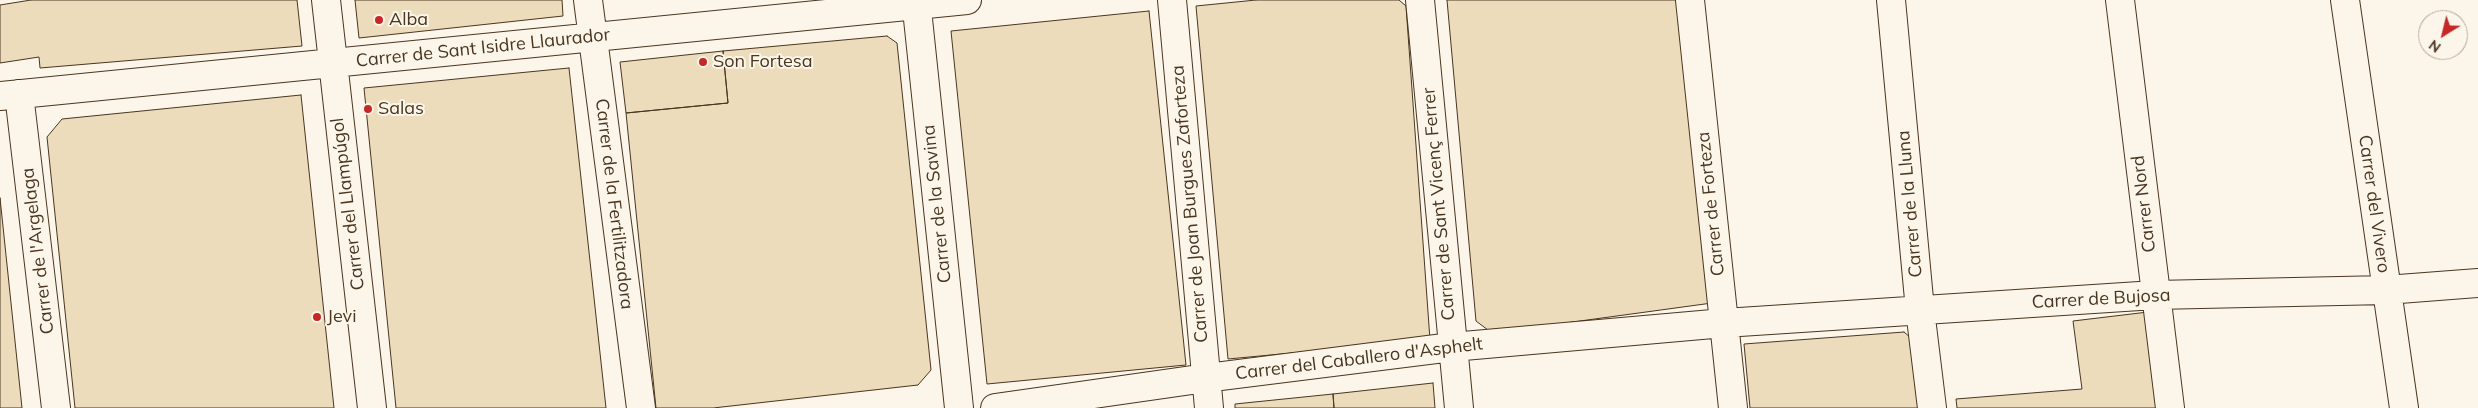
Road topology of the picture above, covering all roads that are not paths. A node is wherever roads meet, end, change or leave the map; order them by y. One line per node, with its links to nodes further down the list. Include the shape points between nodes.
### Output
1 (326, 0): 12 (street, Carrer del Llampúgol)
2 (588, 0): 11 (street, Carrer de la Fertilitzadora)
3 (967, 0): 10 (street, Carrer de Sant Isidre Llaurador)
4 (1172, 0): 20 (street, Carrer de Joan Burgues Zaforteza)
5 (1420, 0): 19 (street, Carrer de Sant Vicenç Ferrer)
6 (1690, 0): 18 (street, Carrer de Forteza)
7 (1891, 0): 17 (street, Carrer de la Lluna)
8 (2120, 0): 16 (street, Carrer Nord)
9 (2346, 0): 15 (street, Carrer del Vivero)
10 (916, 2): 11 (street, Carrer de Sant Isidre Llaurador); 24 (street, Carrer de la Savina)
11 (592, 37): 12 (street, Carrer de Sant Isidre Llaurador); 23 (street, Carrer de la Fertilitzadora)
12 (332, 63): 13 (street, Carrer de Sant Isidre Llaurador); 22 (street, Carrer del Llampúgol)
13 (10, 95): 21 (street, Carrer de l'Argelaga)
14 (2478, 283): 15 (street, Carrer de Bujosa)
15 (2386, 290): 16 (street, Carrer de Bujosa); 31 (street, Carrer del Vivero)
16 (2155, 295): 17 (street, Carrer de Bujosa); 30 (street, Carrer Nord)
17 (1920, 310): 18 (street, Carrer de Bujosa); 29 (street, Carrer de la Lluna)
18 (1724, 322): 19 (street, Carrer del Caballero d'Asphelt); 28 (street, Carrer de Forteza)
19 (1452, 347): 20 (street, Carrer del Caballero d'Asphelt); 27 (street, Carrer de Sant Vicenç Ferrer)
20 (1206, 378): 25 (street, Carrer del Caballero d'Asphelt); 26 (street, Carrer de Joan Burgues Zaforteza)
21 (56, 408)
22 (372, 408)
23 (640, 408)
24 (959, 408)
25 (995, 408)
26 (1209, 408)
27 (1459, 408)
28 (1733, 408)
29 (1932, 408)
30 (2170, 408)
31 (2404, 408)

